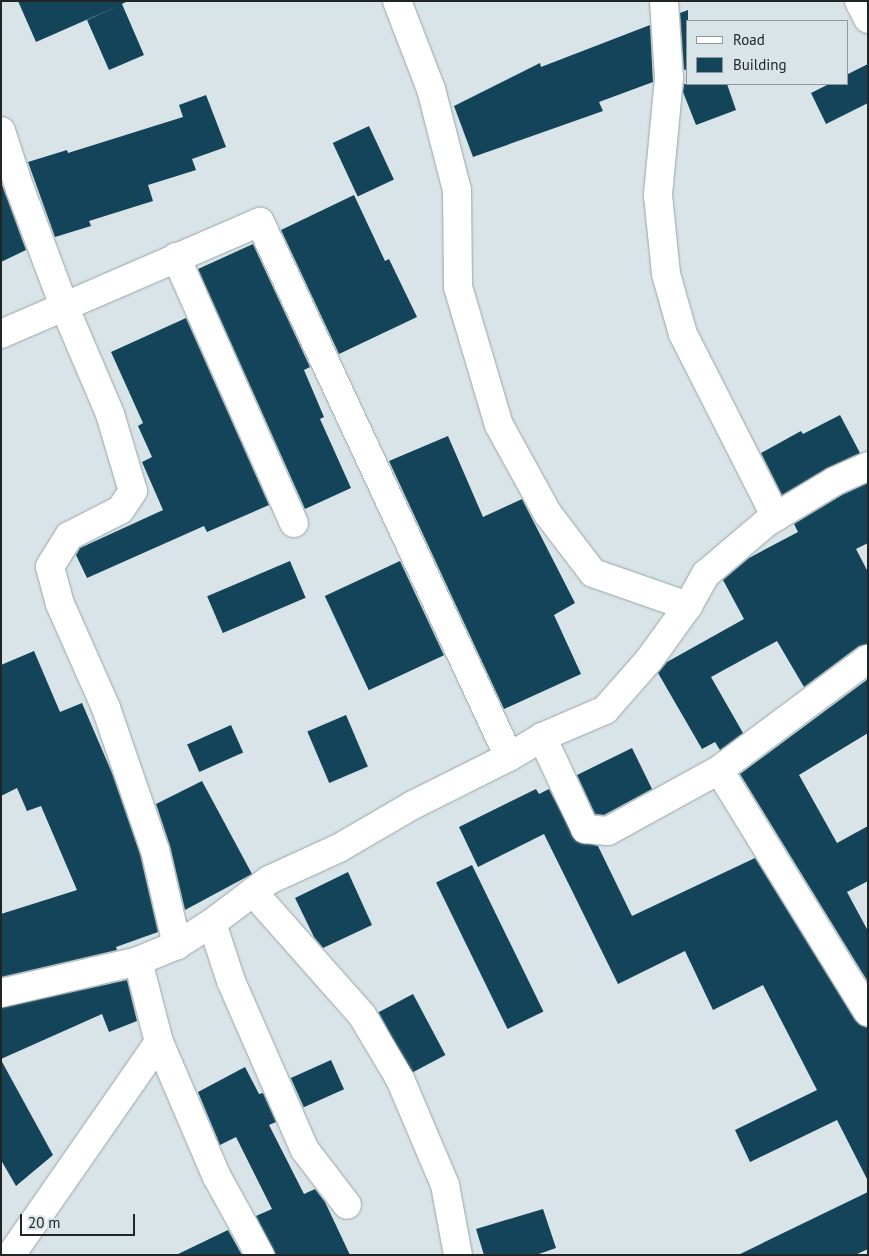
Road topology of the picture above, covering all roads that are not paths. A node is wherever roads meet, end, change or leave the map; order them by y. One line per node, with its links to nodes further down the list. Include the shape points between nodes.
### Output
1 (397, 1): 12 (street, via 431,89 457,190 458,288 499,424 548,514 593,573)
2 (664, 1): 10 (street, via 669,78 658,195 666,274 683,334)
3 (859, 1): 4 (street)
4 (868, 19)
5 (1, 131): 7 (street)
6 (176, 257): 7 (street); 11 (street); 15 (street, via 260,222)
7 (64, 306): 8 (street); 19 (street, via 110,414 132,491 120,510 69,536 50,567 60,604 106,708 154,850)
8 (1, 334)
9 (868, 466): 10 (street)
10 (776, 517): 12 (street, via 706,574)
11 (294, 523)
12 (688, 606): 14 (street, via 649,660 605,710)
13 (868, 659): 16 (street)
14 (542, 737): 15 (street); 16 (street, via 585,829 608,830)
15 (509, 757): 17 (street, via 413,805 339,848 269,880)
16 (719, 770): 22 (street)
17 (253, 892): 18 (street); 27 (street, via 362,1015 400,1079 445,1185)
18 (212, 923): 19 (street); 24 (street, via 231,981 304,1150)
19 (177, 945): 20 (street)
20 (138, 962): 21 (street); 23 (street)
21 (1, 993)
22 (868, 1012)
23 (160, 1042): 25 (street); 26 (street, via 217,1177)
24 (347, 1205)
25 (11, 1255)
26 (260, 1255)
27 (458, 1255)

